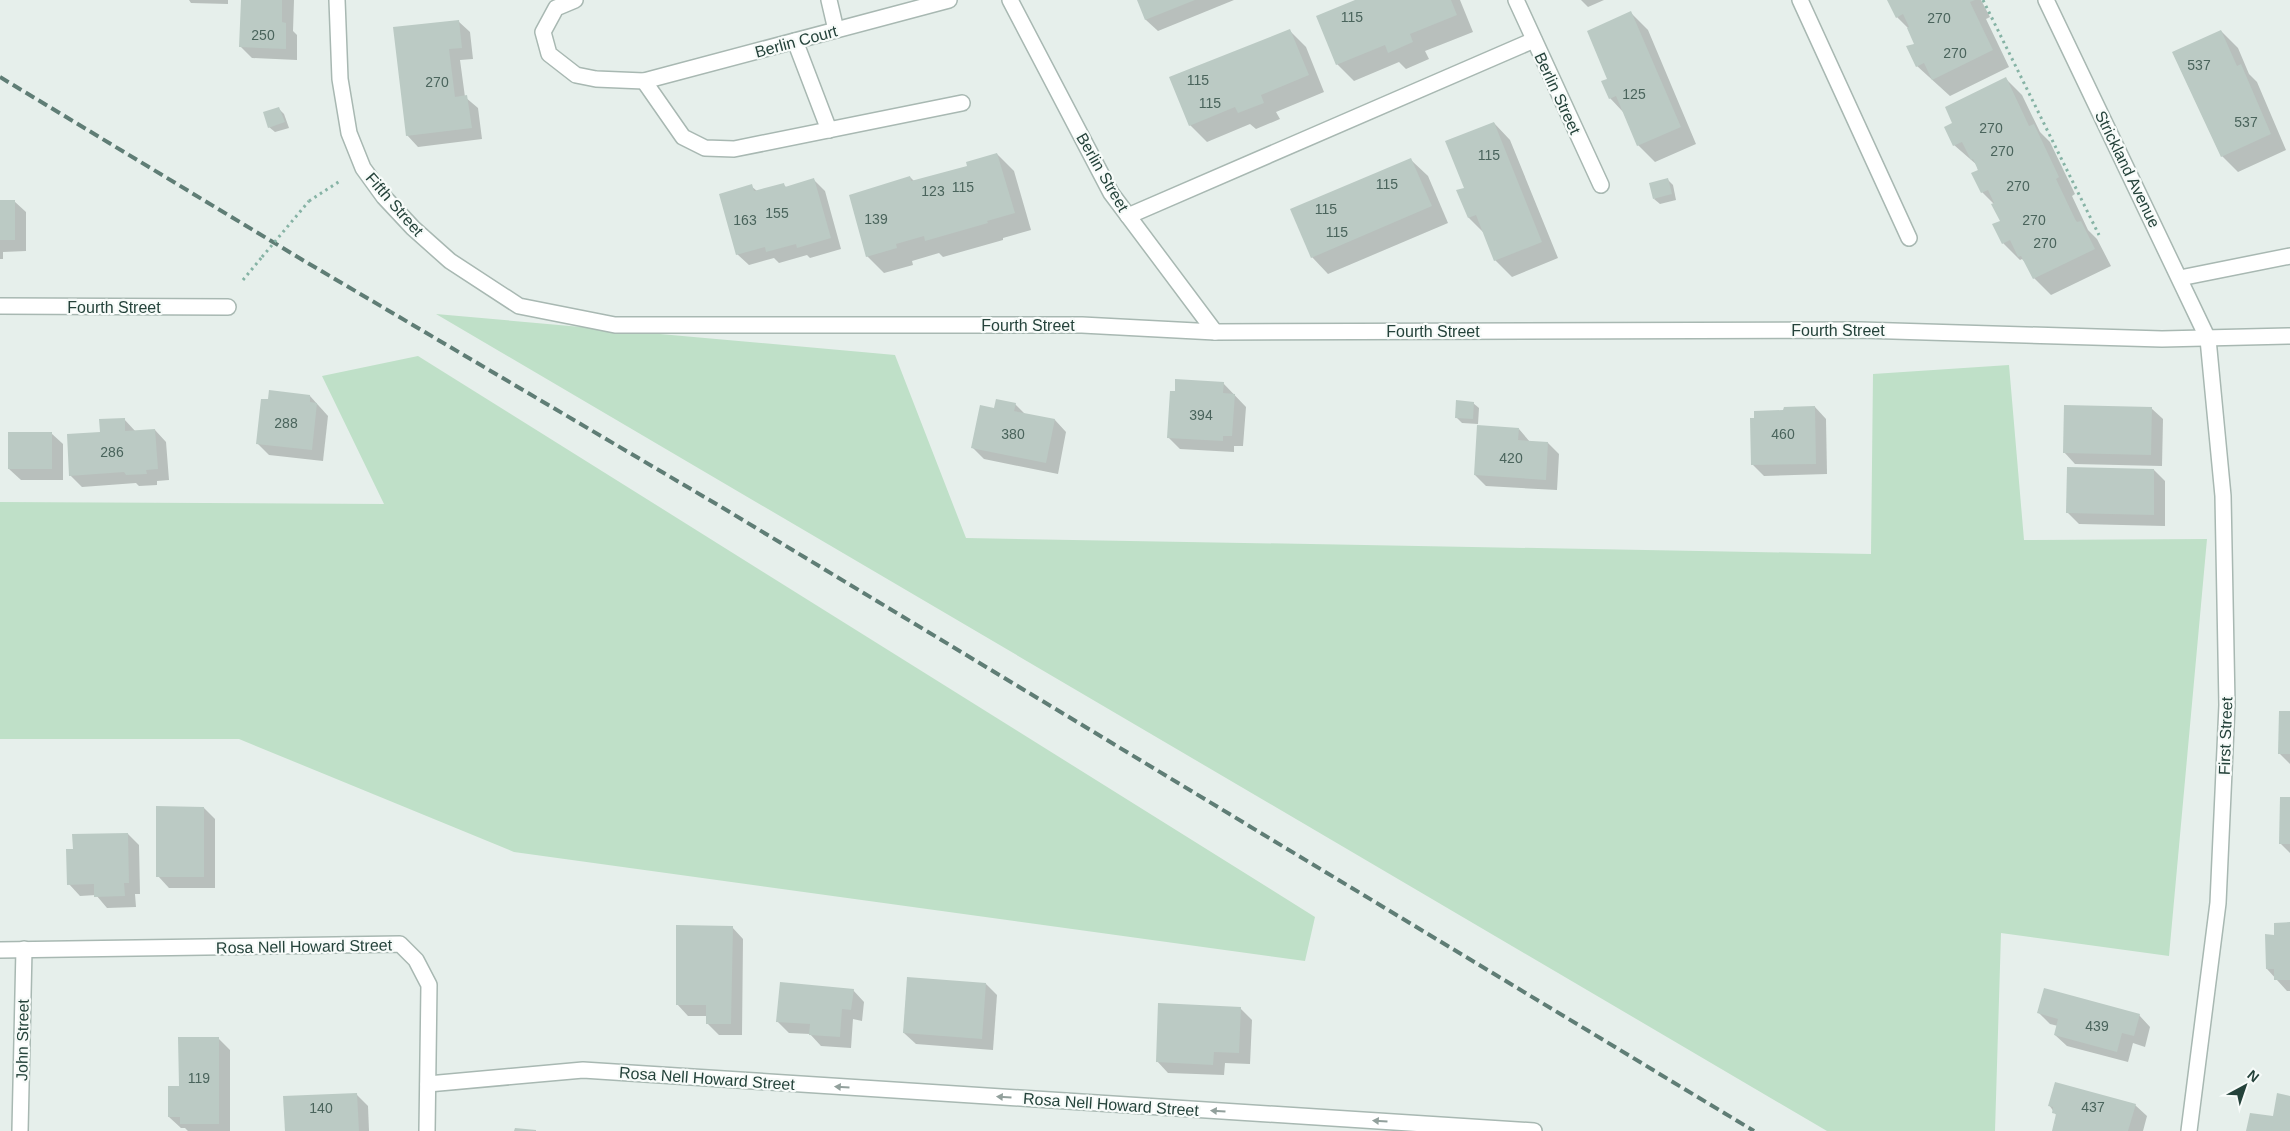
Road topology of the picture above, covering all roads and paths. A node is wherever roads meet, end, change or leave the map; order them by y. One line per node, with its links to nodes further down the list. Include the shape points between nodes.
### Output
1 (337, 0): 26 (street, Fifth Street, via 340,79 349,133 362,168 413,228 450,261 519,306)
2 (575, 0): 13 (street, Berlin Court, via 556,8 543,32 549,54 576,75)
3 (829, 0): 10 (street)
4 (949, 0): 10 (street, Berlin Court)
5 (1010, 0): 18 (street, Berlin Street, via 1111,194)
6 (1516, 0): 11 (street, Berlin Street)
7 (1800, 0): 20 (street)
8 (1983, 0): 19 (path)
9 (2046, 0): 22 (street, Strickland Avenue)
10 (836, 30): 12 (street, Berlin Court)
11 (1534, 40): 17 (street, Berlin Street); 18 (street)
12 (795, 41): 13 (street, Berlin Court); 15 (street)
13 (644, 81): 15 (street, via 683,137 705,148 734,149)
14 (962, 103): 15 (street)
15 (829, 130)
16 (347, 177): 23 (path, bridge, via 309,201)
17 (1601, 186)
18 (1128, 216): 27 (street, Berlin Street)
19 (2099, 234)
20 (1909, 238)
21 (2290, 256): 22 (street)
22 (2180, 278): 29 (street, Strickland Avenue)
23 (243, 280)
24 (0, 306): 25 (street, Fourth Street)
25 (228, 307)
26 (576, 318): 27 (street, Fourth Street, via 615,326 1082,325)
27 (1215, 332): 29 (street, Fourth Street, via 1860,330)
28 (2290, 336): 29 (street, Fourth Street)
29 (2208, 339): 36 (street, First Street, via 2223,496 2227,704 2218,903)
30 (24, 949): 31 (street, Rosa Nell Howard Street); 32 (street, Rosa Nell Howard Street, via 400,944 416,960 429,985); 33 (street, John Street)
31 (0, 950)
32 (428, 1084): 34 (street); 35 (street, Rosa Nell Howard Street, one-way to 32, via 583,1070)
33 (20, 1131)
34 (427, 1131)
35 (1534, 1131)
36 (2189, 1131)

